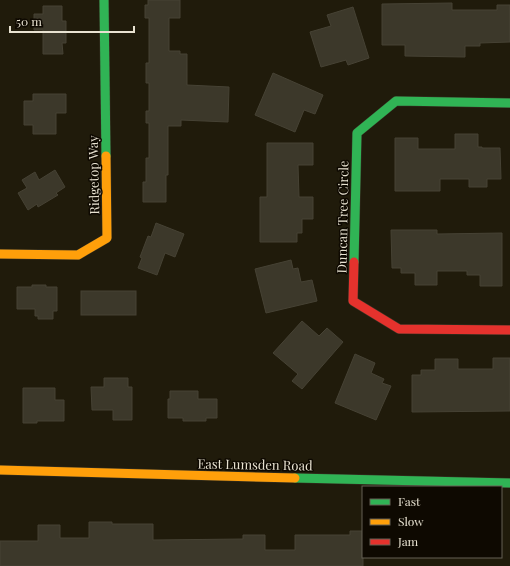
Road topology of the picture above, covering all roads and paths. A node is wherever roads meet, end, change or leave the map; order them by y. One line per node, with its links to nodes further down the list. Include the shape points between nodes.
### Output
1 (104, 0): 3 (street, Ridgetop Way, via 107,238 78,255)
2 (510, 103): 4 (street, Duncan Tree Circle, via 396,101 357,133 353,302 399,329)
3 (0, 254)
4 (510, 330)
5 (0, 470): 6 (street, East Lumsden Road)
6 (510, 483)

